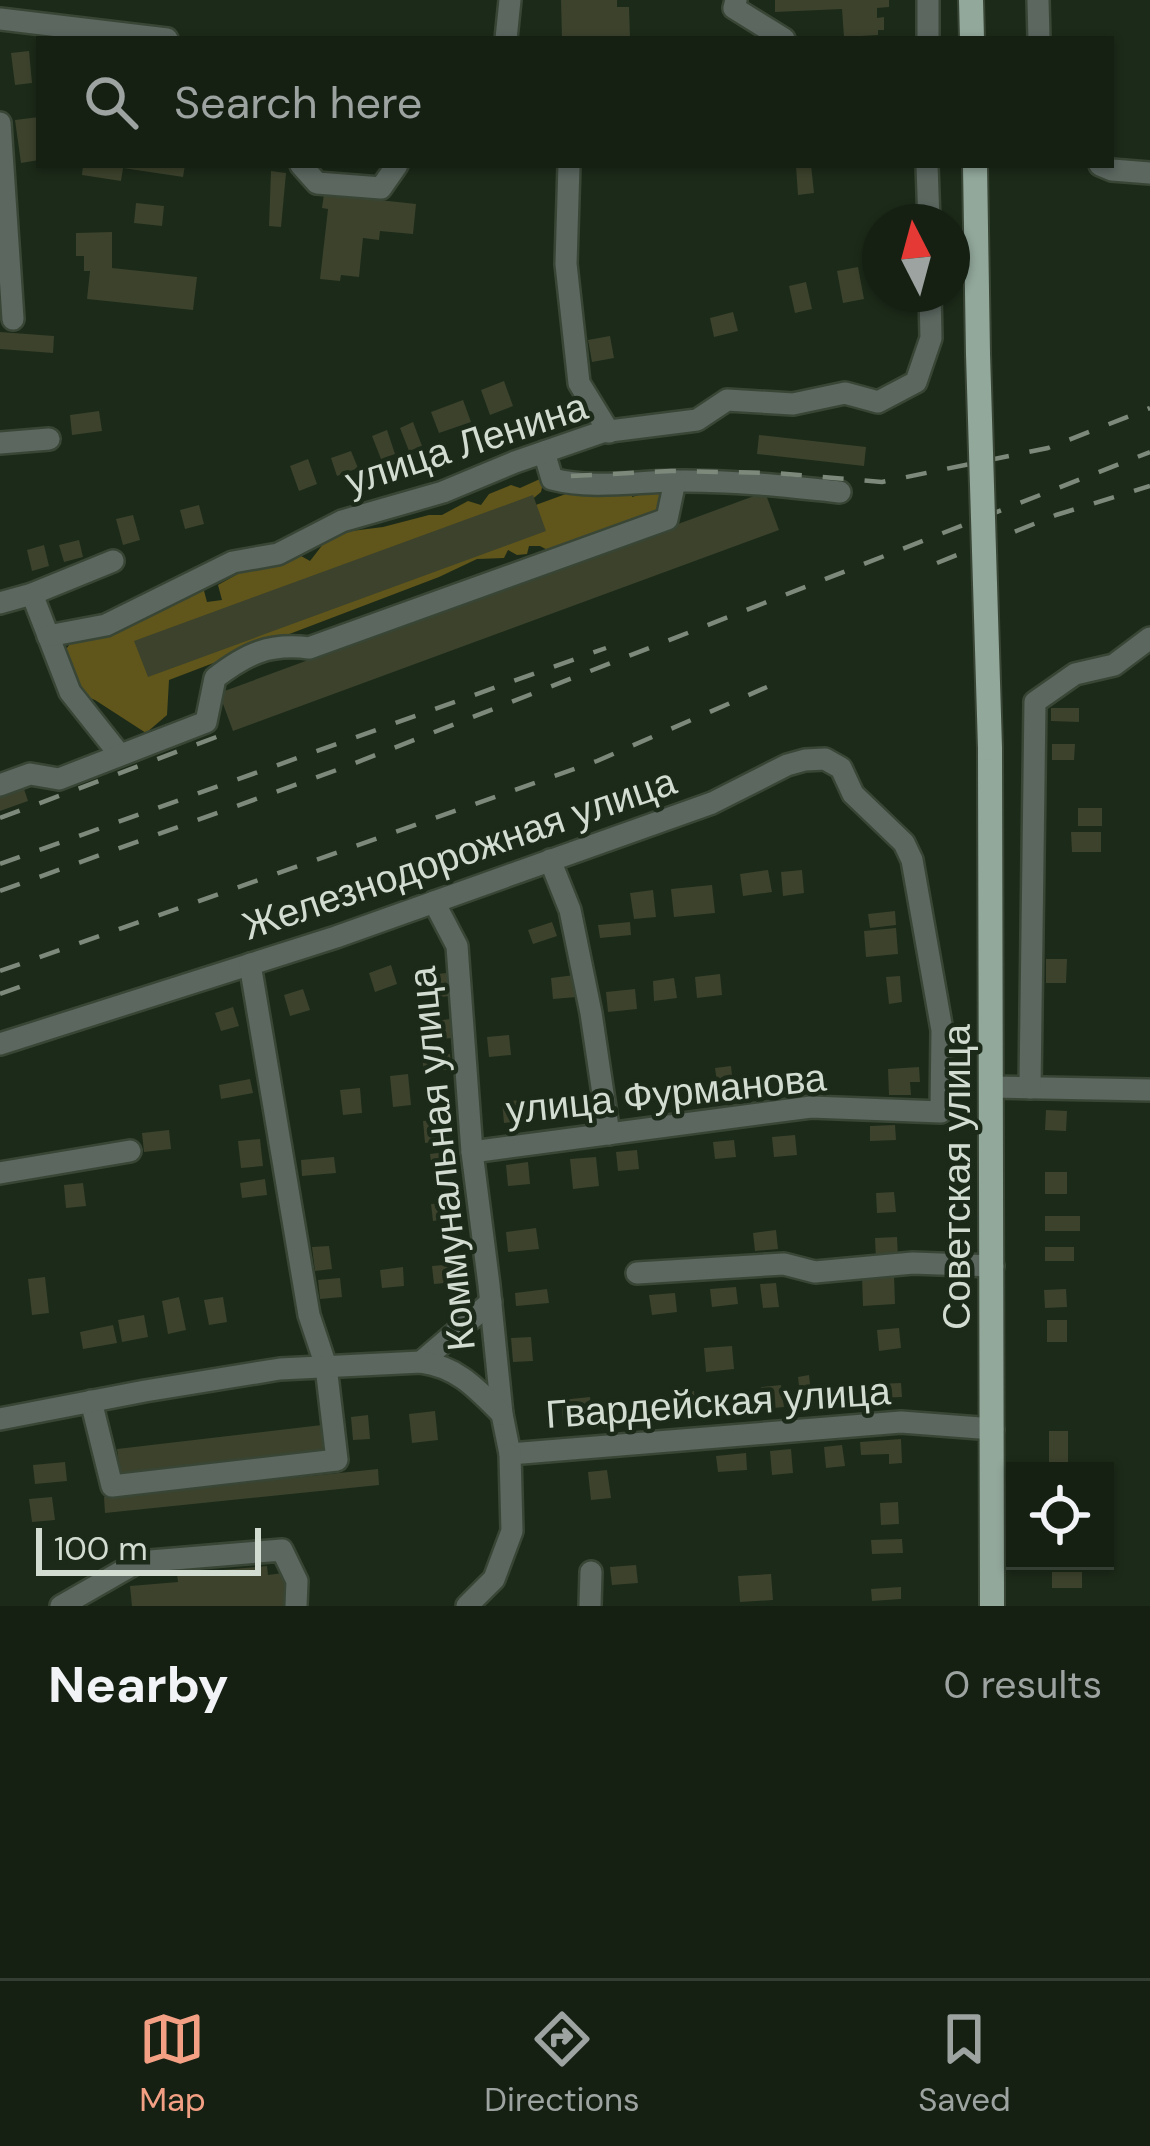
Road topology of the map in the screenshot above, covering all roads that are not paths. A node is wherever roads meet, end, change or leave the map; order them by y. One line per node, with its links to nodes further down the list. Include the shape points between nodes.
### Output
1 (510, 0): 8 (street)
2 (736, 0): 9 (street, via 734,8)
3 (928, 0): 10 (street)
4 (971, 0): 11 (main road)
5 (1038, 0): 12 (street)
6 (0, 19): 7 (street)
7 (142, 36)
8 (506, 36)
9 (779, 36)
10 (928, 36)
11 (972, 36)
12 (1039, 36)
13 (0, 123): 23 (street)
14 (304, 168): 15 (street, via 317,183 381,188)
15 (395, 168)
16 (569, 168): 24 (street, via 566,264 578,383)
17 (927, 168): 21 (street)
18 (1107, 168): 19 (street)
19 (1150, 172)
20 (975, 175): 41 (main road, Советская улица, bridge)
21 (928, 204)
22 (930, 312): 24 (street, улица Ленина, via 916,382 878,402 845,393 793,404 728,400 698,421)
23 (13, 319)
24 (609, 432): 27 (street, улица Ленина)
25 (49, 439): 26 (street)
26 (0, 443)
27 (544, 452): 28 (street, via 552,479 576,485); 33 (street, улица Ленина, via 342,521 278,554 233,562 106,625)
28 (675, 481): 29 (street); 35 (street, via 668,518 309,648 284,645 242,657 214,678 206,722)
29 (840, 492)
30 (113, 561): 31 (street)
31 (32, 594): 32 (street); 33 (street)
32 (0, 602)
33 (48, 636): 35 (street, via 70,692)
34 (1150, 638): 42 (street, via 1114,665 1075,674 1035,702)
35 (120, 755): 36 (street, via 59,778 31,774)
36 (0, 785)
37 (550, 860): 38 (street, Железнодорожная улица); 44 (street, Железнодорожная улица, via 712,803 787,765 825,759 841,768 853,794 912,860 942,1030); 45 (street, via 570,910)
38 (434, 902): 39 (street, Железнодорожная улица); 47 (street, Коммунальная улица, via 457,946)
39 (250, 964): 40 (street, Железнодорожная улица); 53 (street, via 309,1315)
40 (0, 1044)
41 (992, 1087): 42 (street); 49 (main road, Советская улица)
42 (1030, 1088): 43 (street)
43 (1150, 1090)
44 (941, 1112): 45 (street, улица Фурманова, via 811,1107)
45 (609, 1134): 47 (street, улица Фурманова)
46 (130, 1151): 48 (street)
47 (472, 1152): 51 (street, Коммунальная улица)
48 (0, 1173)
49 (993, 1266): 50 (street, via 815,1272 784,1264); 57 (main road, Советская улица)
50 (638, 1273)
51 (491, 1302): 52 (street); 56 (street, Коммунальная улица)
52 (421, 1362): 53 (street, Гвардейская улица); 56 (street, Гвардейская улица, via 461,1377)
53 (326, 1366): 54 (street, Гвардейская улица); 54 (street, via 337,1460 112,1486)
54 (91, 1401): 55 (street, Гвардейская улица)
55 (3, 1412)
56 (502, 1414): 58 (street, Гвардейская улица)
57 (994, 1429): 58 (street, Гвардейская улица, via 901,1422); 64 (main road, Советская улица)
58 (510, 1454): 62 (street, via 512,1531 494,1579)
59 (591, 1572): 63 (street)
60 (61, 1606): 61 (street, via 138,1562 282,1550 297,1581)
61 (296, 1606)
62 (467, 1606)
63 (590, 1606)
64 (992, 1606)

